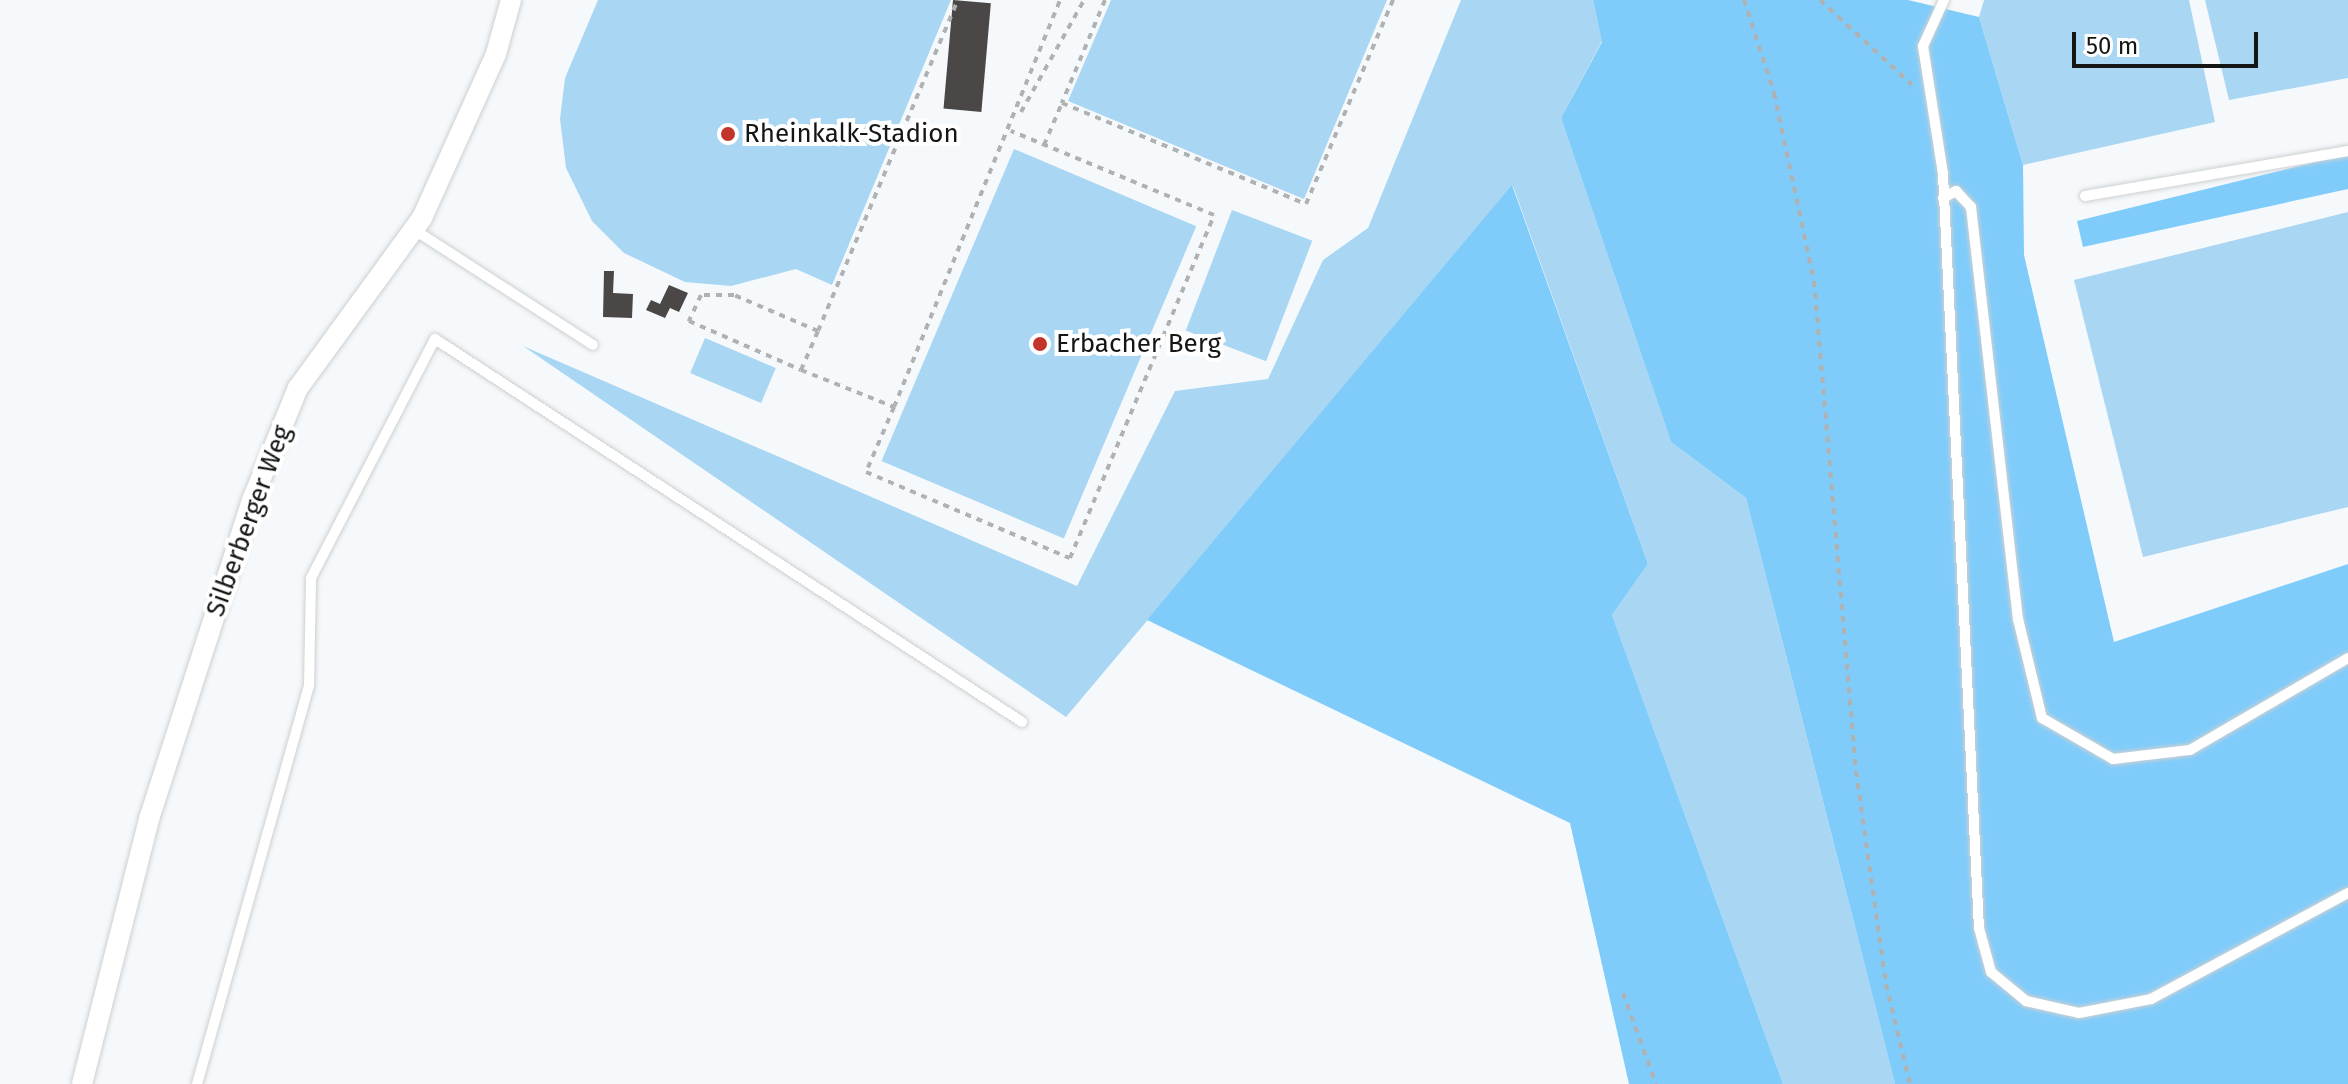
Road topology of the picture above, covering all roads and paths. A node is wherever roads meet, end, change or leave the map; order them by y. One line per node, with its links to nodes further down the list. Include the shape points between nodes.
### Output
1 (511, 0): 18 (street, Silberberger Weg, via 496,54)
2 (958, 0): 19 (path)
3 (1060, 0): 12 (path)
4 (1084, 0): 12 (path)
5 (1105, 0): 10 (path)
6 (1393, 0): 10 (path, via 1306,204)
7 (1744, 0): 30 (path, via 1774,93 1814,281 1856,771 1886,984)
8 (1820, 0): 11 (path)
9 (1944, 0): 11 (lane, via 1923,46)
10 (1062, 103): 14 (path)
11 (1932, 106): 17 (lane)
12 (1014, 124): 13 (path)
13 (1011, 131): 14 (path); 22 (path)
14 (1044, 145): 22 (path, via 1214,215 1070,558 866,472)
15 (2348, 151): 16 (lane)
16 (2085, 196)
17 (1943, 198): 23 (lane, via 1956,191 1971,207 2018,619 2042,718 2113,759 2190,750); 25 (lane, via 1977,898 1991,972 2026,1001 2079,1013 2151,999)
18 (413, 229): 20 (lane); 27 (street, Silberberger Weg, via 298,388 253,498 150,816)
19 (818, 331): 21 (path); 21 (path, via 734,295 701,295 689,321)
20 (593, 345)
21 (801, 370): 22 (path)
22 (894, 407)
23 (2348, 658)
24 (1022, 722): 28 (lane, via 435,339 311,578 309,686)
25 (2348, 893)
26 (1623, 993): 29 (path)
27 (82, 1084)
28 (197, 1084)
29 (1656, 1084)
30 (1910, 1084)

